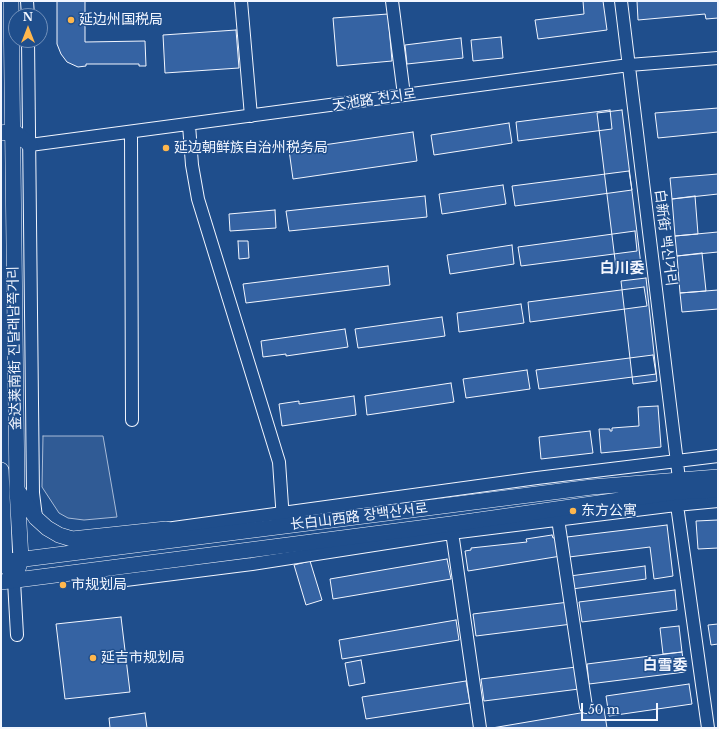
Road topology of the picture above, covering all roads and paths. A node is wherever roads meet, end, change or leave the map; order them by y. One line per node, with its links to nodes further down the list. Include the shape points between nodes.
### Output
1 (11, 1): 11 (main road, 金达莱南街 진달래남쪽거리)
2 (241, 1): 9 (street)
3 (392, 1): 8 (street)
4 (621, 1): 7 (street, 白新街 백신거리)
5 (28, 48): 13 (street, 金达莱南街 진달래남쪽거리)
6 (718, 58): 7 (street, 天池路 천지로)
7 (629, 65): 8 (street, 天池路 천지로); 17 (street, 白新街 백신거리)
8 (404, 95): 9 (street, 天池路 천지로)
9 (251, 116): 10 (street, 天池路 천지로)
10 (189, 125): 12 (street, 天池路 천지로); 27 (street, via 198,199 279,462)
11 (7, 132): 13 (main road); 14 (main road, 金达莱南街 진달래남쪽거리)
12 (131, 132): 13 (street, 天池路 천지로); 15 (street)
13 (30, 145): 14 (main road, 天池路 천지로); 25 (street, 金达莱南街 진달래남쪽거리, via 33,493)
14 (7, 148): 20 (main road, 金达莱南街 진달래남쪽거리)
15 (132, 420)
16 (718, 456): 17 (street, 长白山西路 장백산서로)
17 (678, 461): 23 (street, 白新街 백신거리); 27 (street, 长白山西路 장백산서로)
18 (1, 470): 22 (main road)
19 (718, 477): 23 (main road, 长白山西路 장백산서로)
20 (17, 489): 25 (main road); 31 (main road, 金达莱南街 진달래남쪽거리)
21 (718, 490): 23 (main road, 长白山西路 장백산서로)
22 (1, 491): 32 (main road)
23 (677, 492): 24 (street, 长白山西路 장백산서로); 26 (street, 长白山西路 장백산서로); 27 (main road, 长白山西路 장백산서로, via 592,487); 28 (main road, 长白山西路 장백산서로); 37 (street, 白新街 백신거리)
24 (718, 501)
25 (36, 518): 29 (main road, via 59,535 72,539)
26 (558, 519): 28 (street, 长白山西路 장백산서로); 35 (street)
27 (283, 520): 29 (street, 长白山西路 장백산서로); 30 (main road, 长白山西路 장백산서로)
28 (451, 528): 33 (main road, 长白山西路 장백산서로); 36 (street)
29 (166, 529): 30 (main road)
30 (188, 539): 31 (main road, 长白山西路 장백산서로)
31 (22, 559): 32 (main road, 长白山西路 장백산서로); 33 (main road, 金达莱南街 진달래남쪽거리)
32 (3, 562): 33 (main road)
33 (7, 582): 34 (street)
34 (17, 635)
35 (586, 707)
36 (480, 728)
37 (708, 728)

